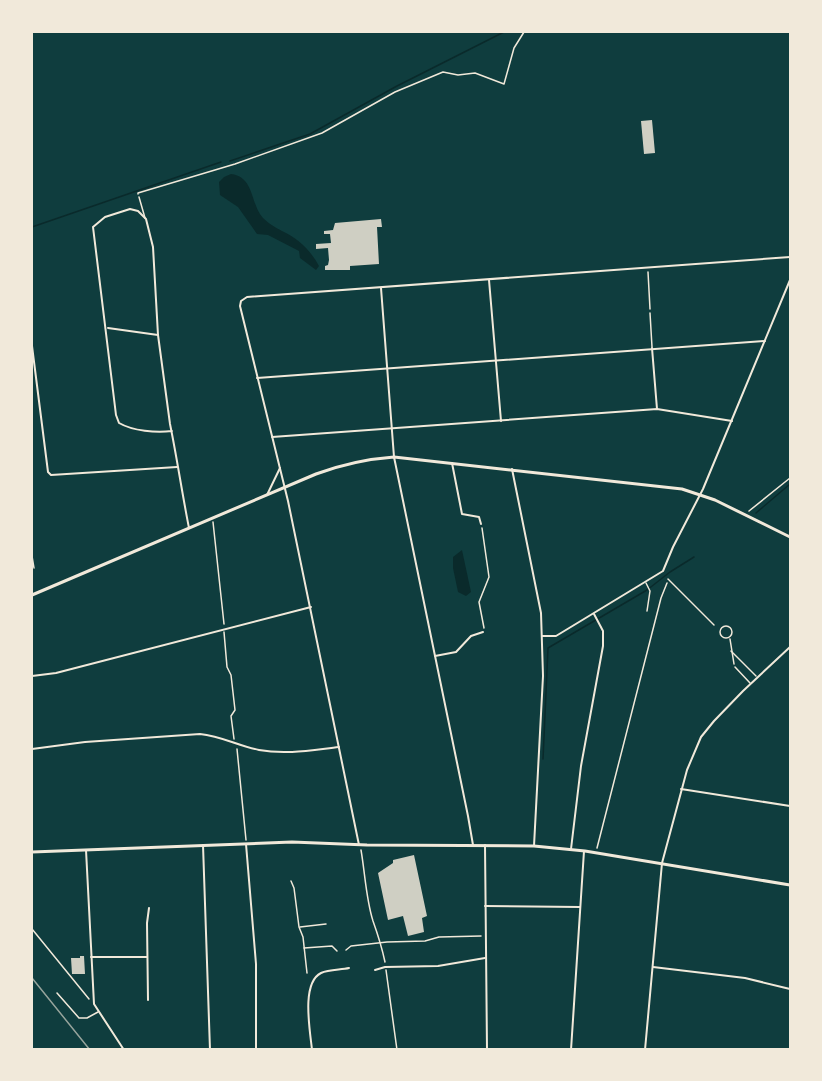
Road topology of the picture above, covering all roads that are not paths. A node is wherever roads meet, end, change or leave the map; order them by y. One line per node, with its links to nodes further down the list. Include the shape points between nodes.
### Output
1 (139, 197): 2 (lane)
2 (146, 219): 8 (street, via 130,209 105,217 93,227); 9 (street, via 153,247)
3 (790, 257): 4 (street)
4 (489, 280): 6 (street); 13 (street)
5 (790, 280): 10 (street)
6 (381, 288): 14 (street); 15 (street, via 247,297 241,301)
7 (650, 313): 12 (lane)
8 (106, 328): 9 (street); 20 (street, via 119,423)
9 (158, 335): 20 (street)
10 (765, 340): 12 (street); 18 (street)
11 (32, 346): 24 (street, via 51,475)
12 (652, 348): 13 (street); 16 (street)
13 (496, 359): 14 (street); 17 (street)
14 (388, 367): 15 (street); 19 (street)
15 (257, 378): 21 (street)
16 (657, 409): 17 (street); 18 (street)
17 (501, 421): 19 (street)
18 (732, 421): 29 (street)
19 (393, 429): 21 (street); 22 (street)
20 (172, 431): 24 (street)
21 (272, 437): 25 (street)
22 (394, 457): 23 (street); 27 (street, via 343,464); 43 (street)
23 (452, 463): 26 (street); 30 (street, via 462,514 479,517)
24 (178, 467): 31 (street)
25 (280, 468): 27 (street); 28 (street)
26 (512, 469): 29 (street, via 665,486); 41 (street, via 540,599)
27 (285, 488): 28 (street); 36 (street)
28 (267, 495): 31 (street)
29 (700, 495): 32 (street); 34 (street, via 663,571)
30 (481, 524)
31 (189, 528): 35 (street)
32 (790, 537)
33 (668, 579): 39 (lane)
34 (647, 584): 37 (lane); 38 (street)
35 (32, 595)
36 (310, 607): 45 (street, via 56,674); 47 (street)
37 (647, 611)
38 (595, 616): 41 (street, via 556,636); 57 (street, via 603,632 603,646)
39 (714, 625)
40 (483, 632): 43 (street, via 471,636 456,652)
41 (542, 636): 56 (street)
42 (790, 647): 46 (street)
43 (435, 656): 54 (street)
44 (735, 667): 46 (lane)
45 (32, 676)
46 (751, 684): 49 (street, via 701,737)
47 (339, 747): 48 (street, via 258,750 200,734); 53 (street)
48 (32, 749)
49 (681, 789): 50 (street); 61 (street)
50 (790, 807)
51 (246, 844): 52 (street); 53 (street); 78 (street, via 256,964)
52 (203, 845): 58 (street); 77 (street)
53 (359, 845): 54 (street)
54 (473, 845): 55 (street)
55 (485, 845): 56 (street); 63 (street)
56 (534, 846): 57 (street)
57 (571, 849): 59 (street)
58 (86, 850): 60 (street); 66 (street)
59 (584, 851): 61 (street); 64 (street)
60 (32, 852)
61 (662, 863): 62 (street); 69 (street)
62 (790, 885)
63 (485, 906): 64 (street); 68 (street)
64 (580, 907): 81 (street)
65 (149, 908): 67 (street)
66 (91, 957): 67 (street); 75 (street)
67 (147, 957): 74 (street)
68 (485, 958): 71 (street); 80 (street)
69 (653, 967): 72 (street, via 745,978); 82 (street)
70 (349, 968): 79 (street, via 322,972 312,981 308,995)
71 (375, 970)
72 (790, 989)
73 (57, 993): 75 (lane, via 79,1018)
74 (148, 1000)
75 (98, 1012): 76 (street)
76 (124, 1050)
77 (210, 1050)
78 (256, 1050)
79 (312, 1050)
80 (487, 1050)
81 (571, 1050)
82 (645, 1050)

